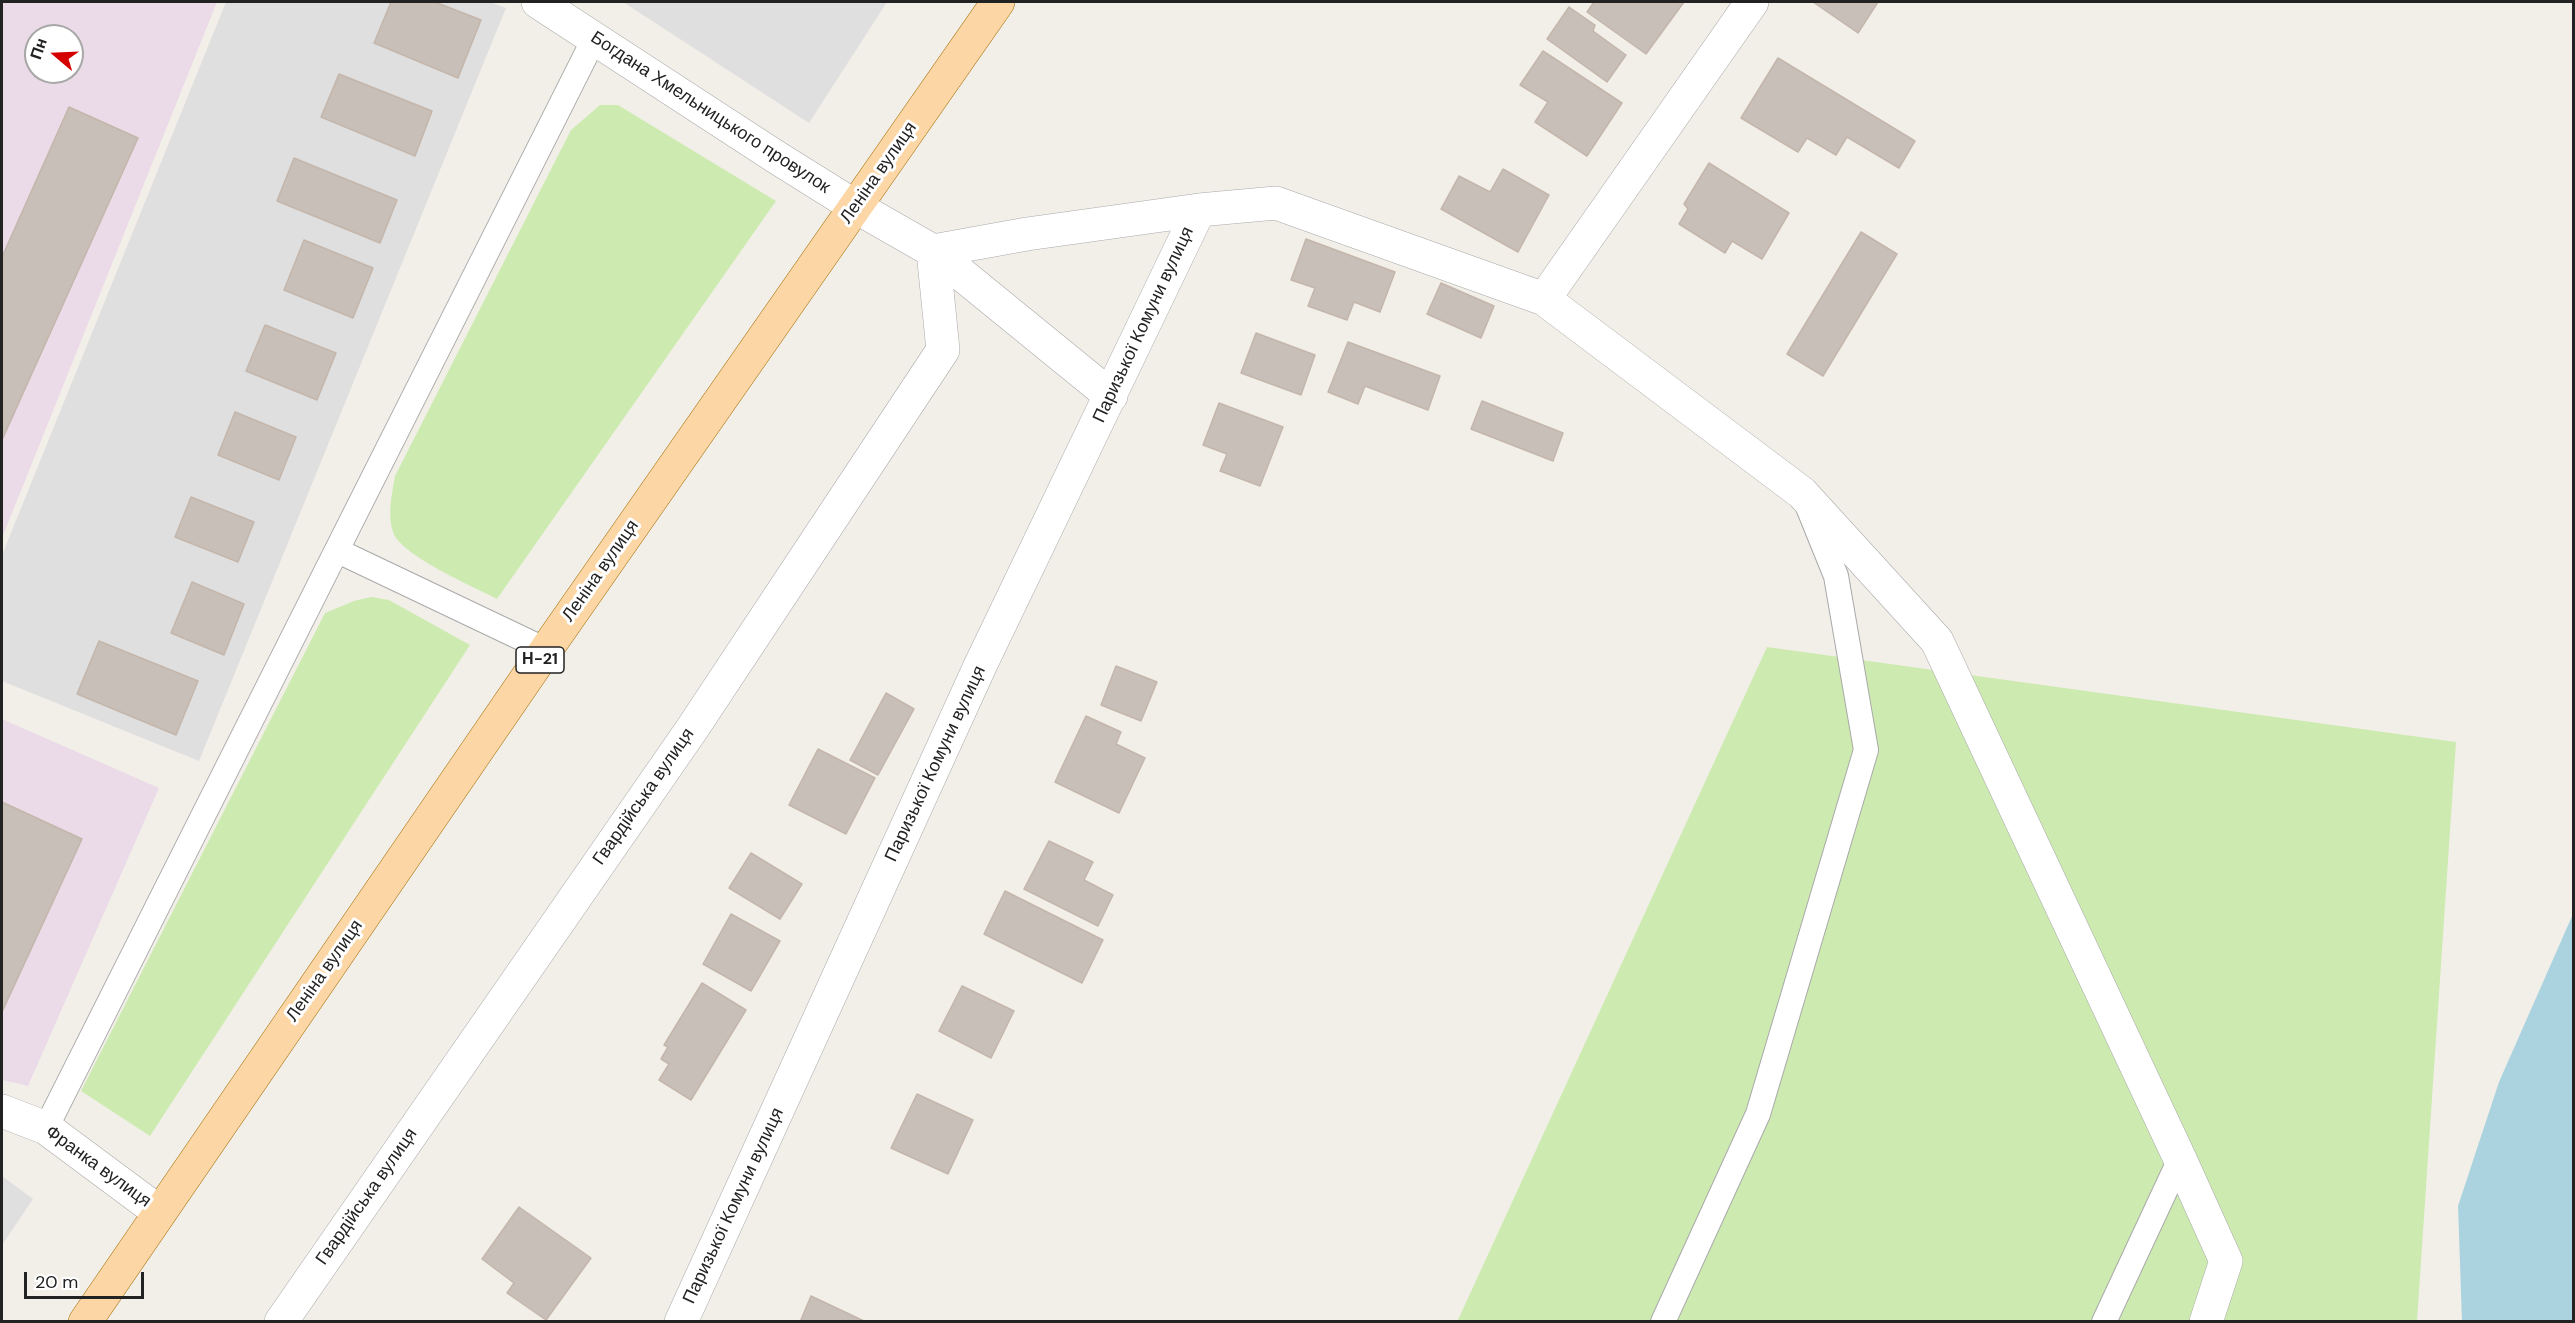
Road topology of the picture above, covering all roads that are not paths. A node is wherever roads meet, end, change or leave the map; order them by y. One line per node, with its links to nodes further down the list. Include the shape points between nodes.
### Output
1 (538, 2): 4 (street, Богдана Хмельницького провулок)
2 (998, 2): 5 (main road, Леніна вулиця / Н-21)
3 (1752, 2): 8 (street)
4 (595, 37): 5 (street, Богдана Хмельницького провулок); 11 (lane)
5 (855, 207): 7 (street, Богдана Хмельницького провулок); 12 (main road, Леніна вулиця / Н-21)
6 (1199, 210): 7 (street); 8 (street, via 1276,203); 9 (street, Паризької Комуни вулиця)
7 (933, 251): 9 (street, Богдана Хмельницького провулок); 18 (street, Гвардійська вулиця, via 943,350 692,729)
8 (1544, 299): 10 (street)
9 (1111, 396): 19 (street, Паризької Комуни вулиця, via 980,666)
10 (1802, 493): 15 (street, via 1936,641); 20 (lane, via 1836,576 1866,750 1758,1114)
11 (338, 551): 12 (lane); 14 (lane)
12 (546, 650): 16 (main road, Леніна вулиця / Н-21)
13 (2, 1111): 14 (street, Франка вулиця)
14 (46, 1128): 16 (street, Франка вулиця)
15 (2180, 1159): 21 (lane); 22 (street, via 2226,1261)
16 (159, 1212): 17 (main road, Леніна вулиця / Н-21)
17 (85, 1322)
18 (281, 1322)
19 (681, 1322)
20 (1663, 1322)
21 (2104, 1322)
22 (2206, 1322)

